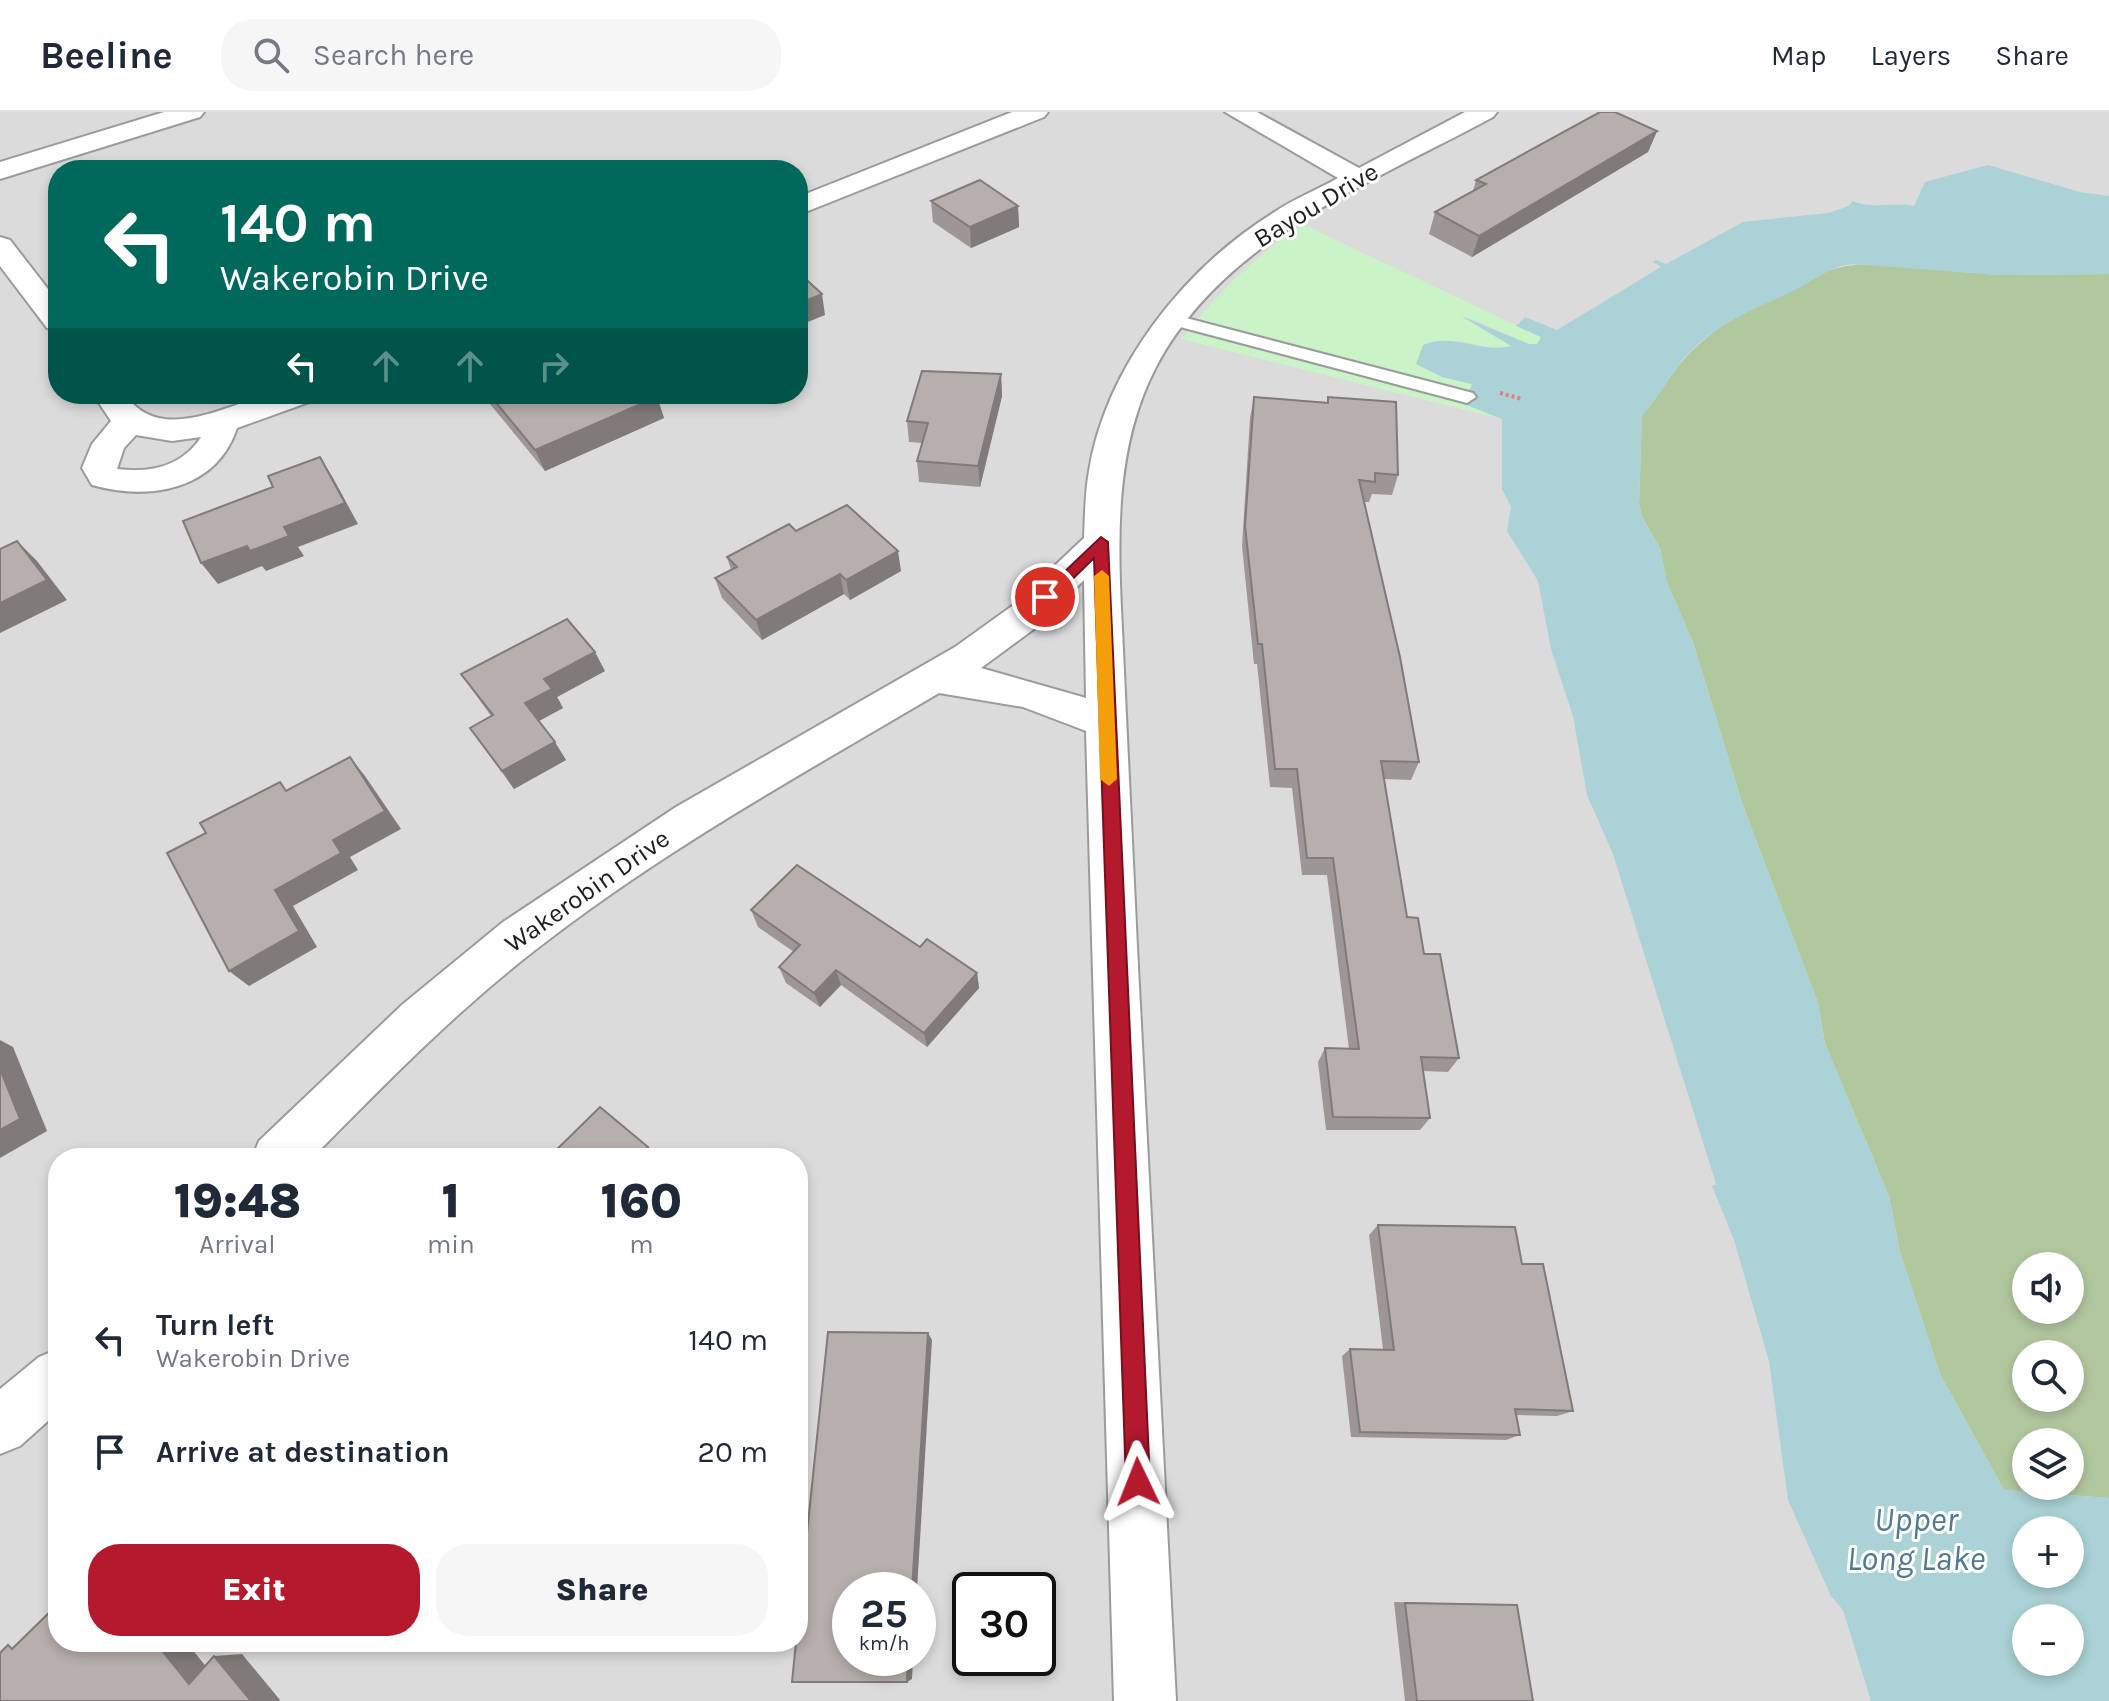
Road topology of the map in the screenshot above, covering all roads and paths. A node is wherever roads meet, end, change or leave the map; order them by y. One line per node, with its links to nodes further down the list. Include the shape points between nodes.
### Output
1 (191, 112): 5 (street)
2 (1035, 112): 7 (street)
3 (1238, 112): 6 (street)
4 (1484, 112): 6 (street, Bayou Drive)
5 (0, 171)
6 (1356, 177): 10 (street, Bayou Drive, via 1270,228)
7 (808, 203)
8 (0, 246): 9 (street)
9 (48, 309)
10 (1171, 319): 11 (lane); 16 (street, Bayou Drive, via 1140,368 1123,409 1106,469)
11 (1467, 397)
12 (117, 404): 14 (street)
13 (272, 404): 15 (street)
14 (130, 421): 15 (street, via 154,430); 15 (street, via 109,444 99,468 104,477 117,482 156,481 185,470 213,447)
15 (223, 421)
16 (1101, 542): 17 (street, Wakerobin Drive, via 1025,616); 18 (street, Bayou Drive)
17 (937, 678): 18 (street, via 1003,684); 19 (street, Wakerobin Drive, via 691,819 519,936 419,1019)
18 (1106, 722): 22 (street, Bayou Drive)
19 (287, 1148)
20 (48, 1385): 21 (street)
21 (0, 1426)
22 (1145, 1701)

